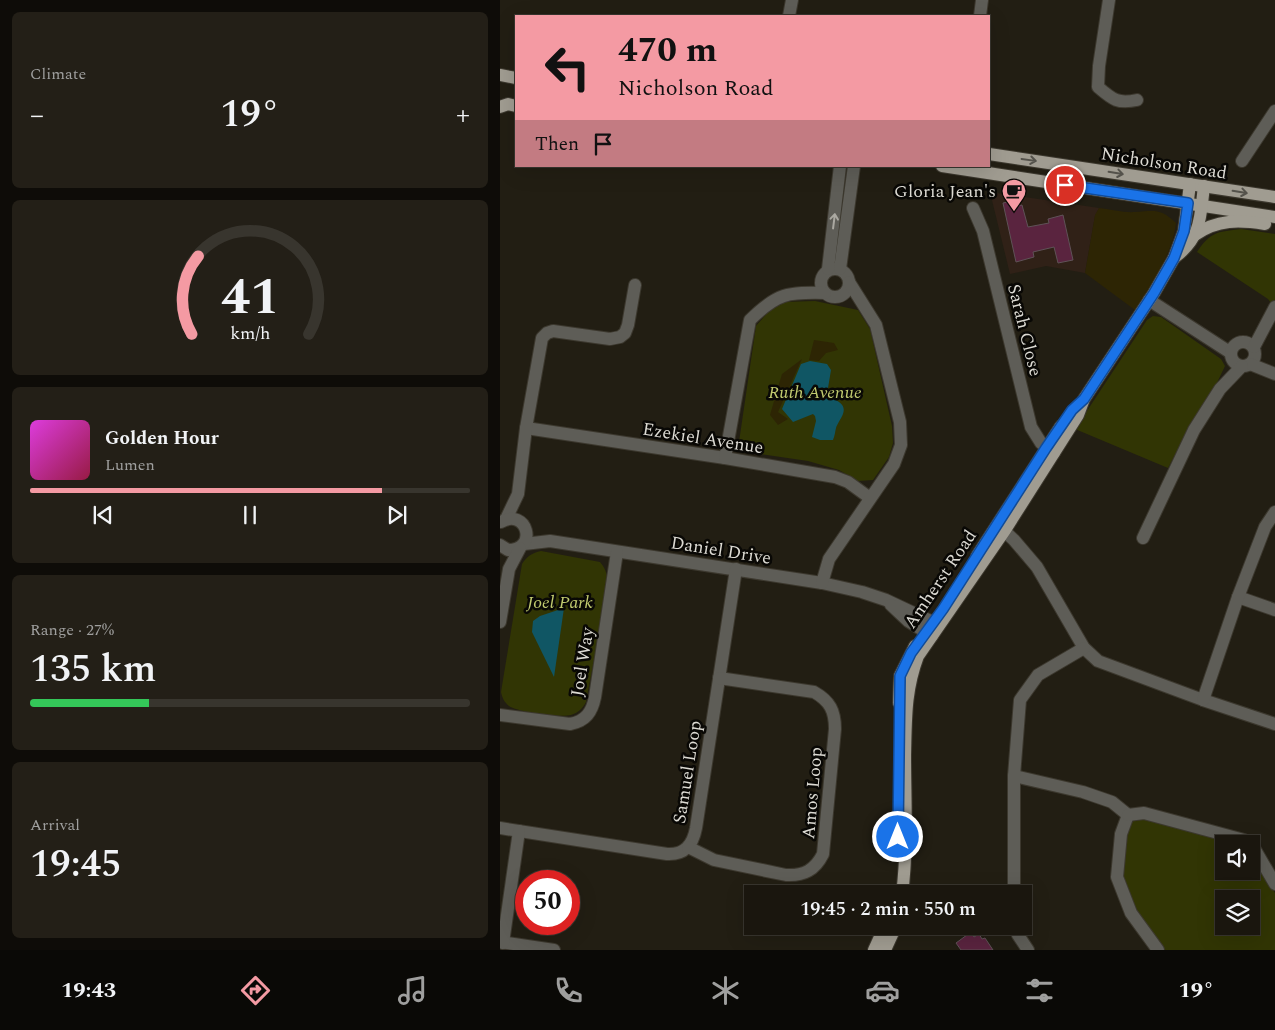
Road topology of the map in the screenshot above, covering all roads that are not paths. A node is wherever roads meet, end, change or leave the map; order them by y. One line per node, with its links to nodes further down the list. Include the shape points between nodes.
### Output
1 (792, 0): 4 (street)
2 (982, 0): 5 (street)
3 (1109, 0): 10 (street, via 1098,87 1124,103)
4 (789, 15)
5 (980, 15)
6 (500, 75): 7 (main road)
7 (515, 78)
8 (500, 96): 9 (main road)
9 (515, 99)
10 (1137, 100)
11 (515, 106): 12 (main road)
12 (500, 107)
13 (1275, 111): 14 (street)
14 (1271, 125): 16 (street)
15 (990, 154): 20 (main road, Nicholson Road, one-way to 20)
16 (1242, 161)
17 (840, 167): 30 (street, one-way to 17)
18 (854, 167): 30 (street)
19 (956, 167): 23 (main road, Nicholson Road)
20 (1190, 184): 21 (main road, Nicholson Road); 23 (main road, Amherst Road)
21 (1204, 186): 22 (main road, Nicholson Road, one-way to 22); 24 (main road, Amherst Road)
22 (1275, 197)
23 (1188, 203): 24 (main road, Nicholson Road); 29 (main road, Amherst Road, via 1184,231)
24 (1202, 205): 26 (main road, Nicholson Road); 28 (main road, Amherst Road)
25 (973, 208): 41 (street, Sarah Close, via 983,230 1031,426 1036,438)
26 (1275, 217)
27 (1275, 225): 28 (main road, via 1227,222 1205,228)
28 (1195, 235): 29 (main road, Amherst Road, via 1187,249)
29 (1174, 258): 35 (main road, Amherst Road)
30 (834, 269): 31 (street, via 847,276); 33 (street)
31 (849, 282): 34 (street); 36 (street)
32 (635, 286): 40 (street, via 628,325 620,337 553,331 542,338)
33 (823, 287): 34 (street, via 834,297); 42 (street, via 780,296 750,320)
34 (843, 295): 36 (street)
35 (1152, 296): 38 (street); 41 (main road, Amherst Road, via 1084,399 1072,410)
36 (864, 305): 44 (street, via 876,325 900,422 901,445 894,464)
37 (1275, 307): 38 (street)
38 (1243, 354): 39 (street); 49 (street, via 1194,430)
39 (1275, 373)
40 (526, 428): 42 (street, Ezekiel Avenue); 43 (street)
41 (1050, 450): 48 (main road, Amherst Road)
42 (725, 458): 44 (street, Ezekiel Avenue, via 835,477)
43 (518, 494): 46 (street); 47 (street)
44 (870, 498): 56 (street, via 829,559)
45 (1275, 512): 57 (street, via 1265,527)
46 (503, 521): 47 (street, Daniel Drive, via 512,518)
47 (524, 525): 50 (street, Daniel Drive); 52 (street, via 526,538)
48 (998, 533): 61 (main road, Amherst Road); 63 (street, via 1037,567)
49 (1143, 538)
50 (550, 541): 52 (street, Daniel Drive); 53 (street, Daniel Drive)
51 (501, 546): 52 (street, Daniel Drive, via 508,550); 54 (street)
52 (522, 546): 54 (street)
53 (617, 552): 55 (street, Daniel Drive); 66 (street, Joel Way, via 590,713 581,721 570,724)
54 (508, 569): 60 (street)
55 (736, 569): 56 (street, Daniel Drive); 64 (street, Samuel Loop)
56 (822, 583): 58 (street, Daniel Drive)
57 (1238, 597): 59 (street); 65 (street)
58 (886, 600): 61 (street, Daniel Drive); 62 (street, Daniel Drive)
59 (1275, 610)
60 (500, 622)
61 (936, 623): 62 (main road, Amherst Road)
62 (928, 634): 76 (main road, Amherst Road, via 911,653 900,676 898,854); 77 (main road, Amherst Road, via 912,670 906,698)
63 (1084, 648): 65 (street, via 1098,661); 68 (street, via 1038,675 1020,700)
64 (718, 678): 73 (street, Samuel Loop, via 695,836); 73 (street, Amos Loop, via 814,692 832,708 835,729 823,854 806,873 786,875 714,860)
65 (1203, 700): 67 (street)
66 (500, 715)
67 (1275, 724)
68 (1014, 776): 69 (street, via 1112,802); 78 (street)
69 (1128, 815): 72 (street, via 1144,813); 87 (street, via 1121,834 1117,878 1130,913)
70 (500, 828): 71 (street, Samuel Loop)
71 (519, 831): 73 (street, Samuel Loop, via 667,854); 82 (street)
72 (1225, 835)
73 (688, 847)
74 (1260, 858): 75 (street)
75 (1275, 884)
76 (894, 885)
77 (902, 885)
78 (1014, 885)
79 (881, 935): 84 (main road)
80 (892, 935): 85 (main road)
81 (1018, 935): 86 (street)
82 (501, 942): 83 (street)
83 (554, 950)
84 (874, 950)
85 (885, 950)
86 (1028, 950)
87 (1158, 950)

